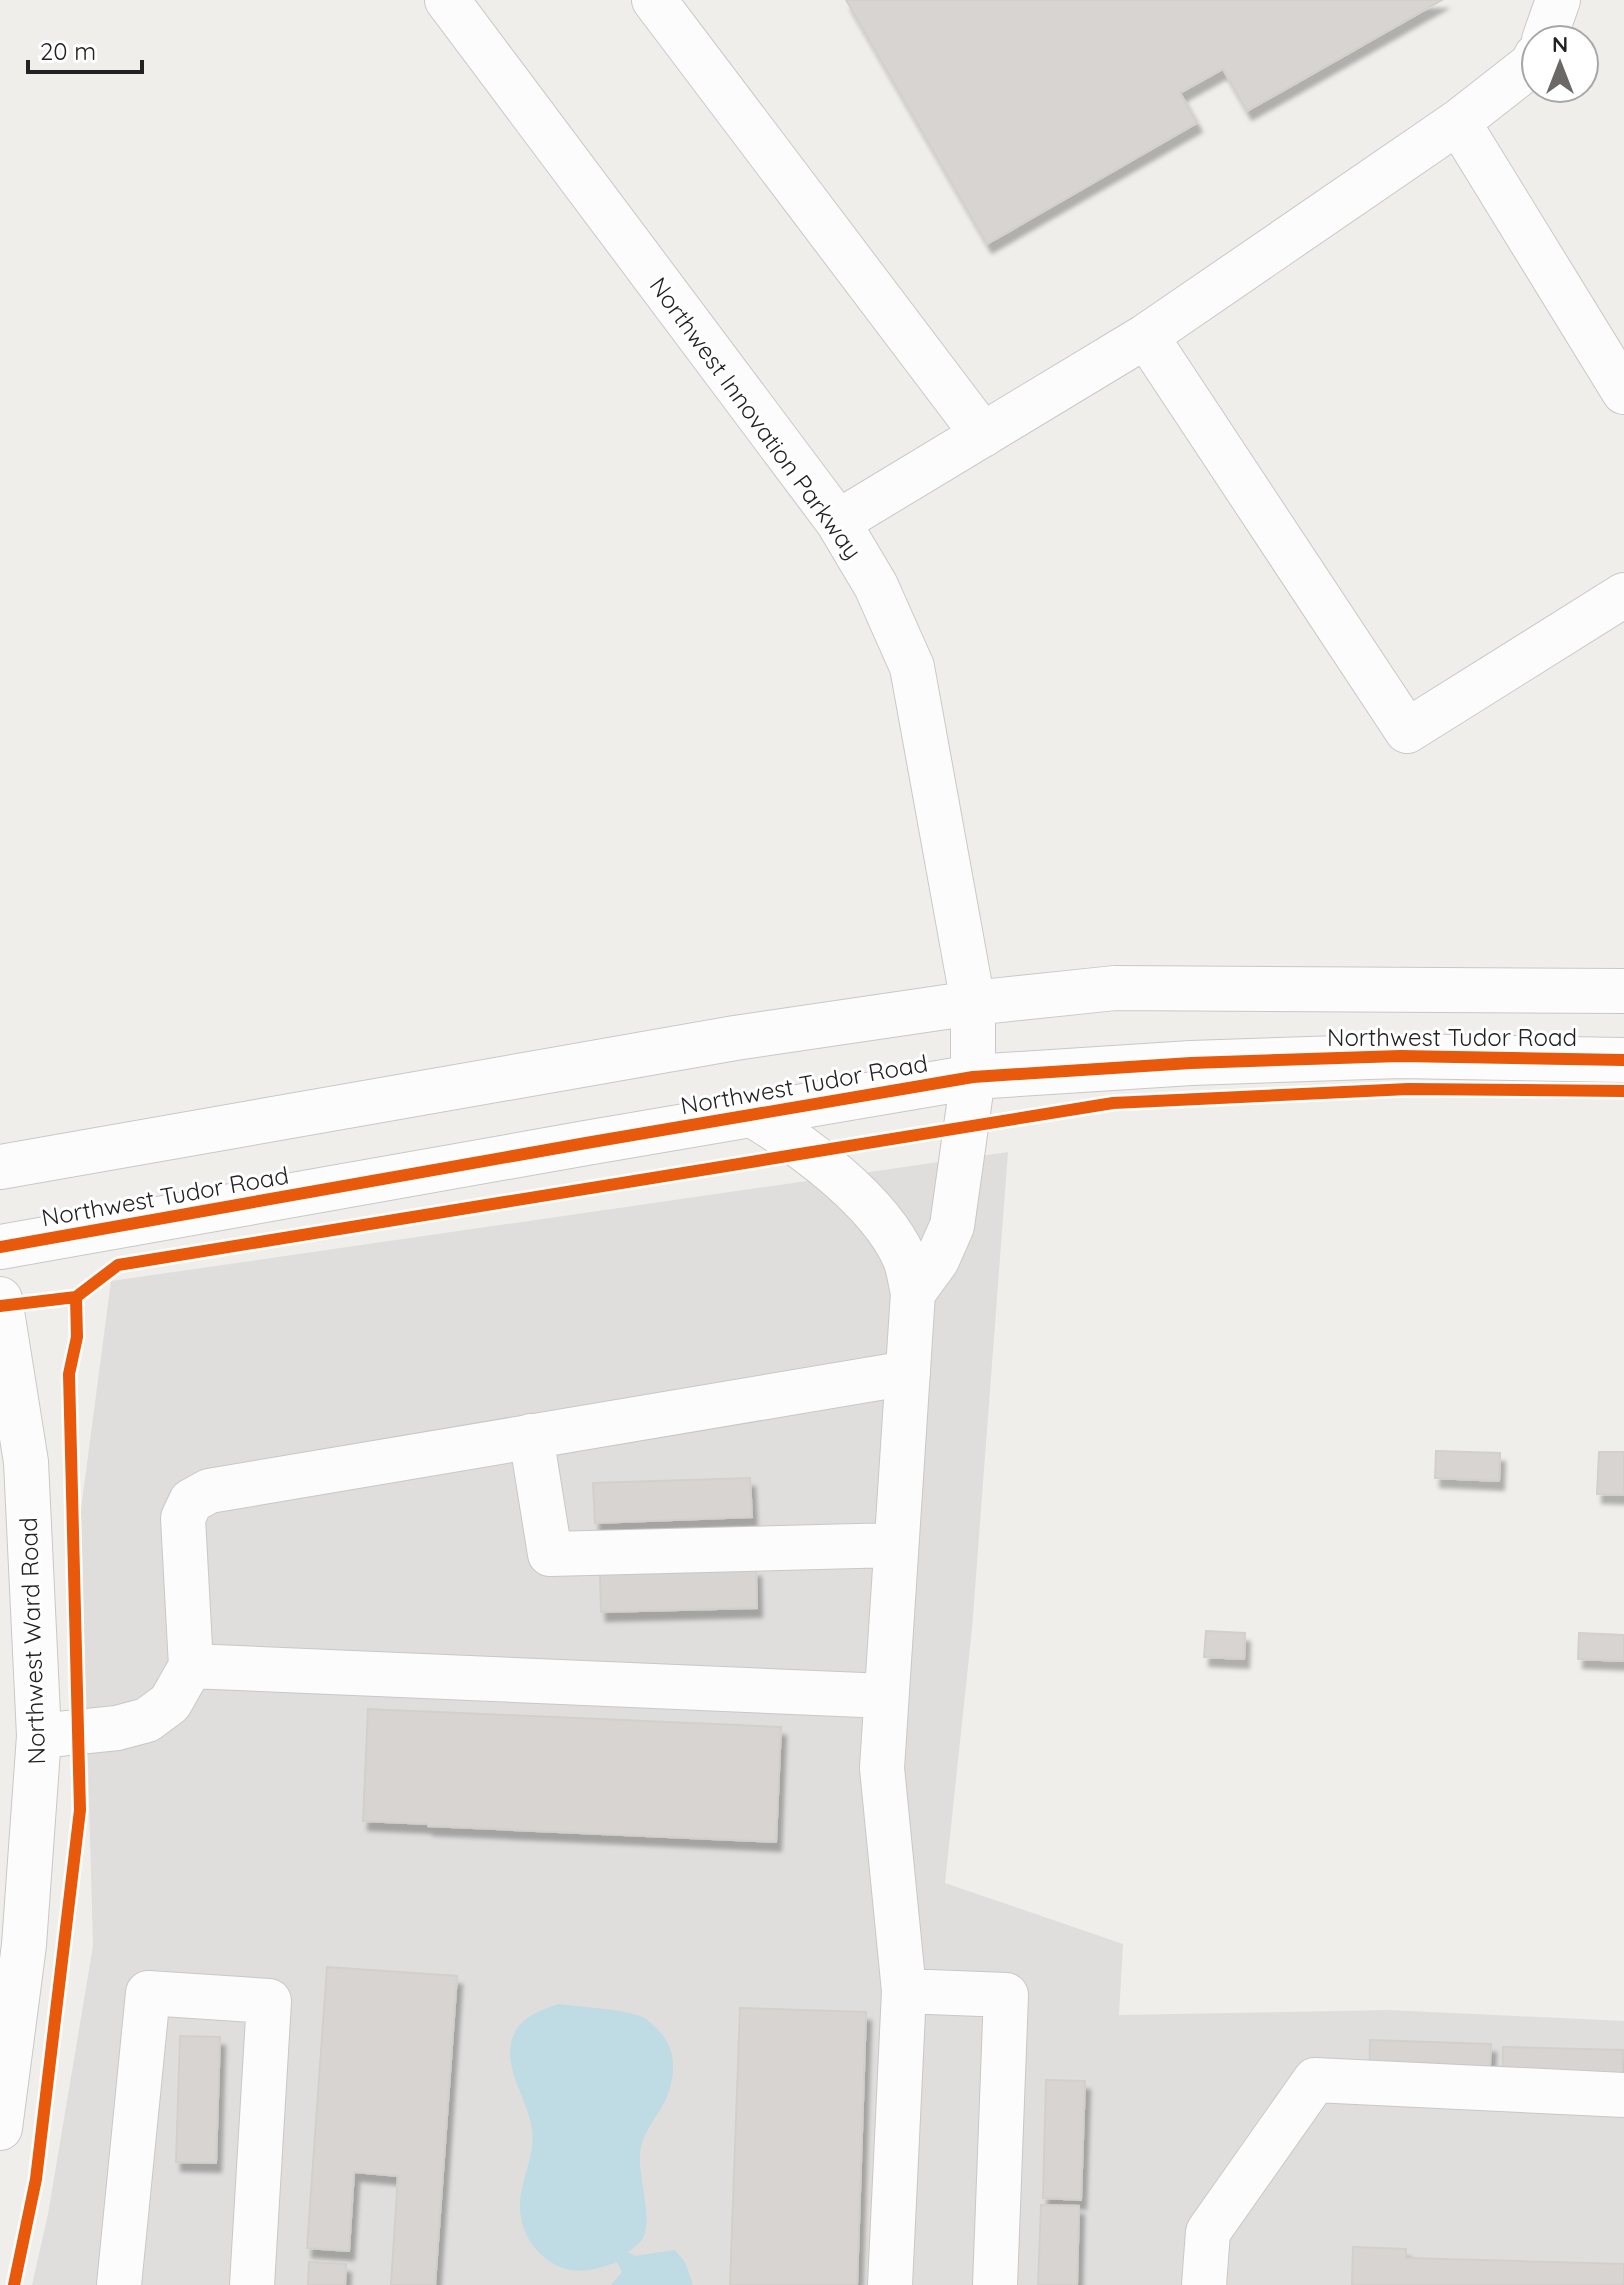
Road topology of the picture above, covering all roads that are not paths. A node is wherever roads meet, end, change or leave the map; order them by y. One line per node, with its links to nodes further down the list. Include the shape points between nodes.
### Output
1 (654, 0): 9 (street)
2 (1558, 0): 4 (street)
3 (455, 2): 10 (street, Northwest Innovation Parkway)
4 (1550, 24)
5 (1520, 73): 6 (street)
6 (1458, 122): 7 (street); 8 (street)
7 (1146, 336): 9 (street); 11 (street, via 1407,731)
8 (1624, 392)
9 (983, 435): 10 (street)
10 (838, 522): 13 (street, Northwest Innovation Parkway, via 876,586 912,667)
11 (1624, 595)
12 (1624, 991): 13 (street, Northwest Tudor Road, via 1115,988)
13 (973, 1003): 15 (street, Northwest Innovation Parkway); 17 (street, Northwest Tudor Road, via 735,1038)
14 (1624, 1060): 15 (street, Northwest Tudor Road, via 1400,1056)
15 (973, 1077): 16 (street, Northwest Tudor Road); 19 (street, Northwest Innovation Parkway, via 952,1226 937,1260)
16 (752, 1115): 18 (street, Northwest Tudor Road); 19 (street, via 792,1138 866,1204 905,1258)
17 (0, 1167)
18 (0, 1247)
19 (913, 1293): 21 (street)
20 (0, 1299): 26 (street, Northwest Ward Road, via 26,1462)
21 (908, 1373): 22 (street); 23 (street)
22 (531, 1436): 23 (street, via 550,1554); 24 (street, via 209,1491 191,1501 183,1518)
23 (896, 1545): 25 (street)
24 (191, 1666): 25 (street); 26 (street, via 170,1703 147,1720)
25 (886, 1696): 27 (street, via 882,1768)
26 (39, 1736): 29 (street, Northwest Ward Road, via 24,1945)
27 (904, 1991): 32 (street); 33 (street, via 1006,1995)
28 (1624, 2095): 34 (street, via 1315,2080 1208,2232)
29 (0, 2128)
30 (119, 2285): 31 (street, via 148,1993 269,2001)
31 (252, 2285)
32 (890, 2285)
33 (995, 2285)
34 (1204, 2285)

